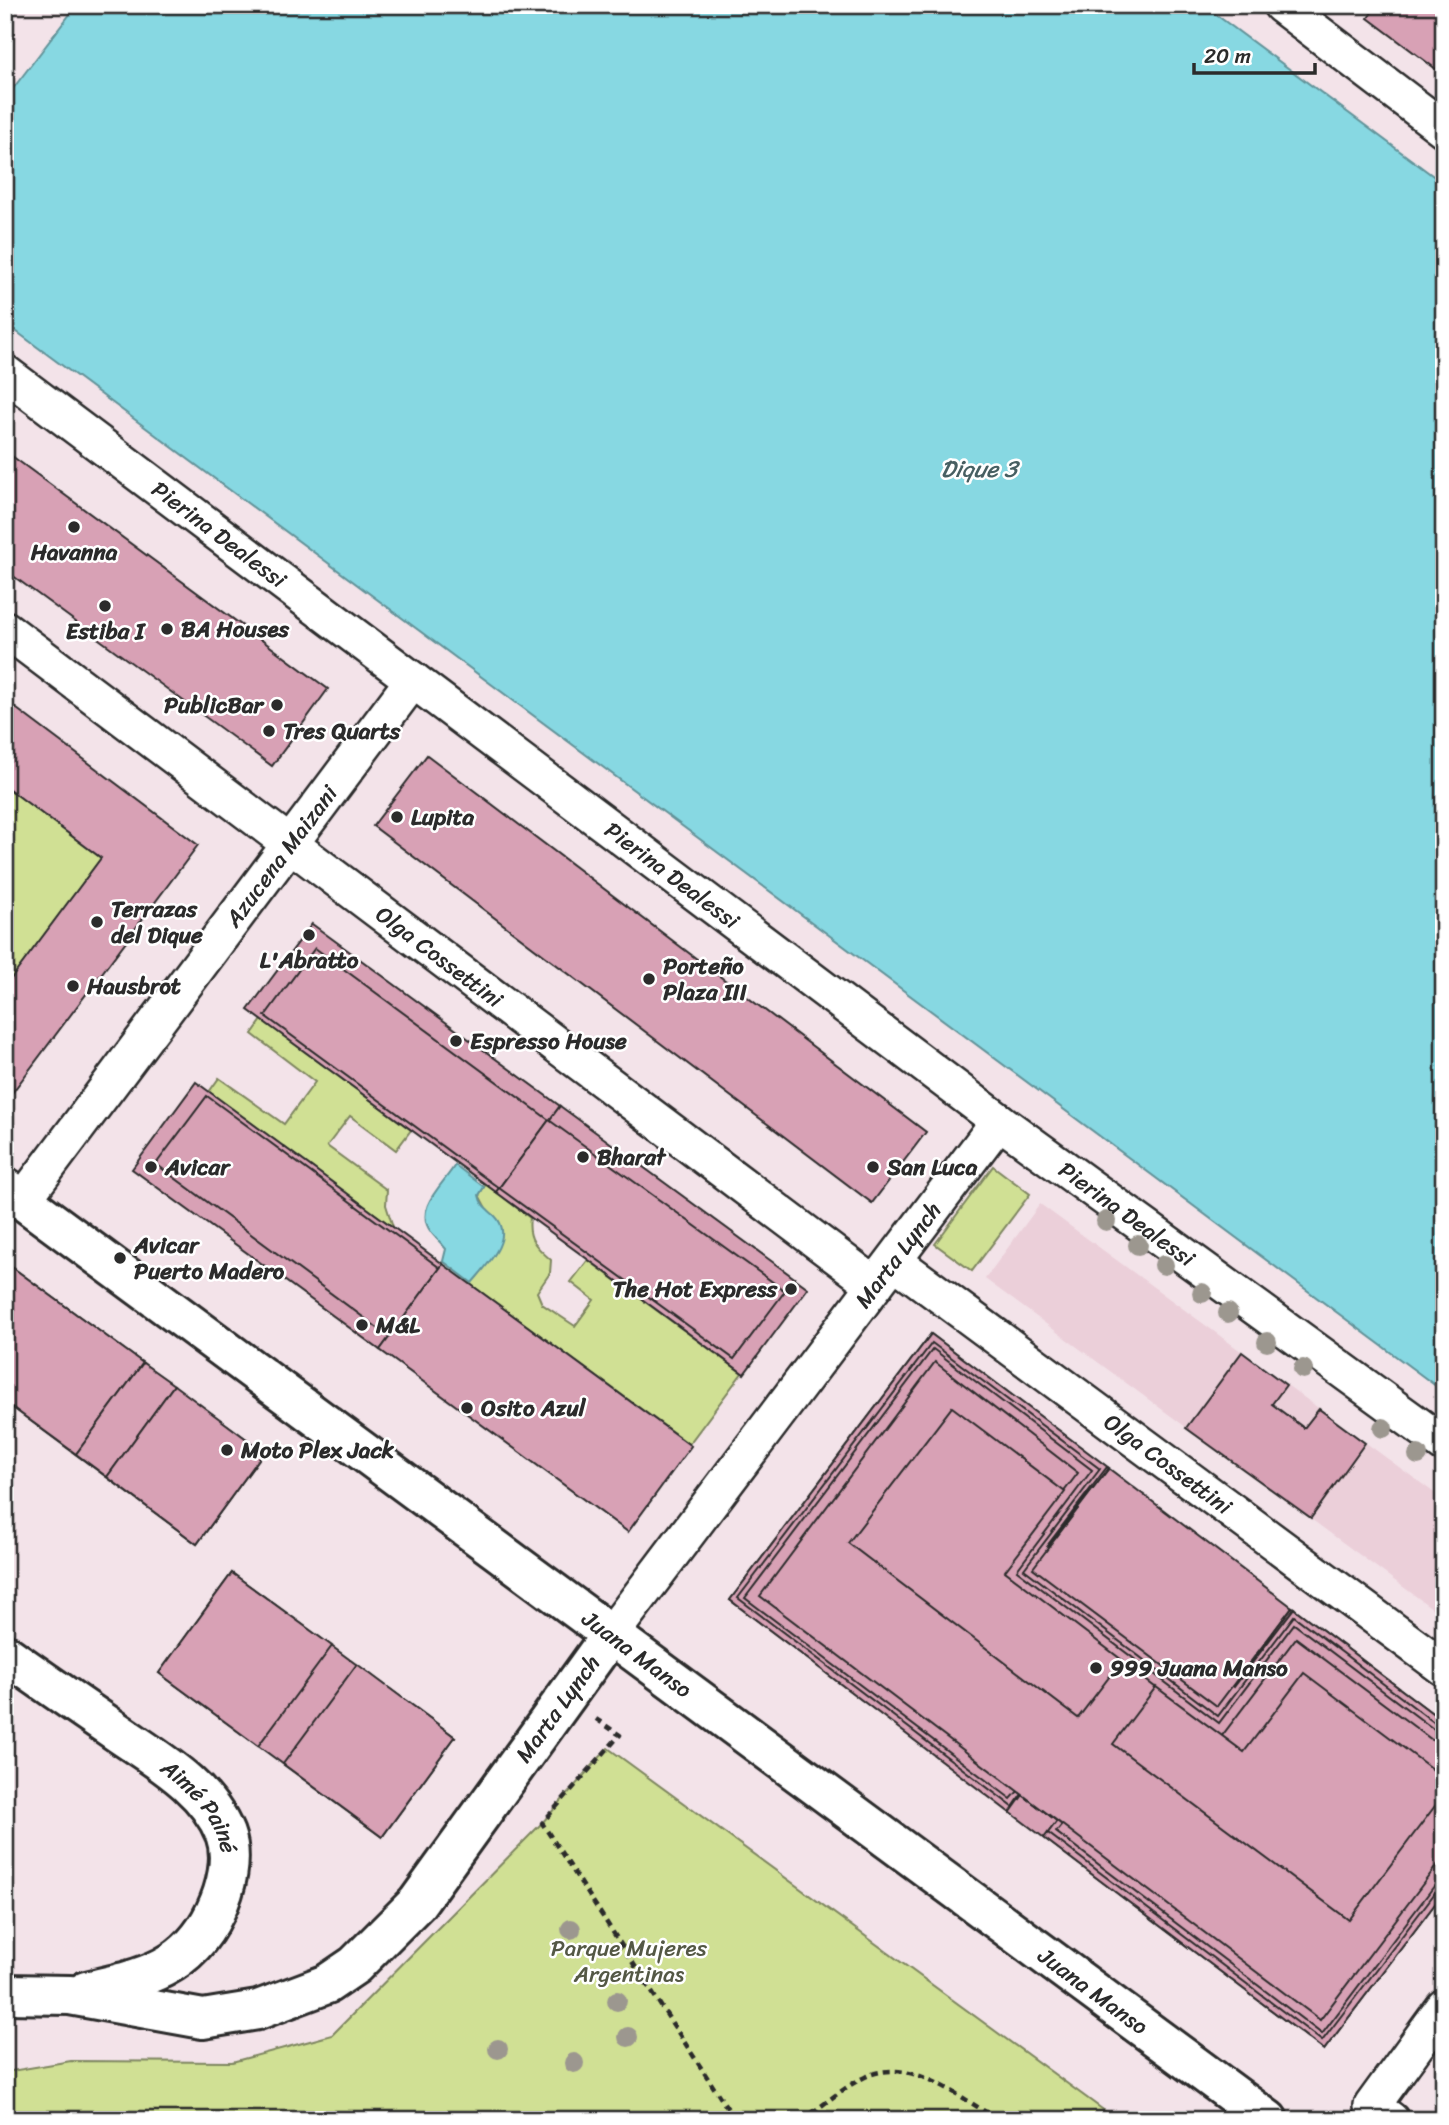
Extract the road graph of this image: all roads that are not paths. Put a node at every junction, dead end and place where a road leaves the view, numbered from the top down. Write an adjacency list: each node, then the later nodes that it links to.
1 (1281, 5): 2 (street)
2 (1444, 129)
3 (5, 373): 5 (street, Pierina Dealessi)
4 (5, 629): 6 (street, Olga Cossettini)
5 (413, 680): 6 (street, Azucena Maizani); 7 (street, Pierina Dealessi)
6 (290, 840): 8 (street, Azucena Maizani); 9 (street, Olga Cossettini)
7 (999, 1121): 9 (street, Marta Lynch); 10 (street, Pierina Dealessi)
8 (14, 1194): 11 (street, Juana Manso)
9 (884, 1273): 11 (street, Marta Lynch); 13 (street, Olga Cossettini)
10 (1444, 1444)
11 (612, 1633): 15 (street, Marta Lynch); 17 (street, Juana Manso)
12 (5, 1654): 15 (street, Aimé Painé)
13 (1444, 1668)
14 (5, 1994): 15 (street, Marta Lynch)
15 (70, 1995)
16 (1444, 2007): 18 (street)
17 (1268, 2120)
18 (1391, 2120)

